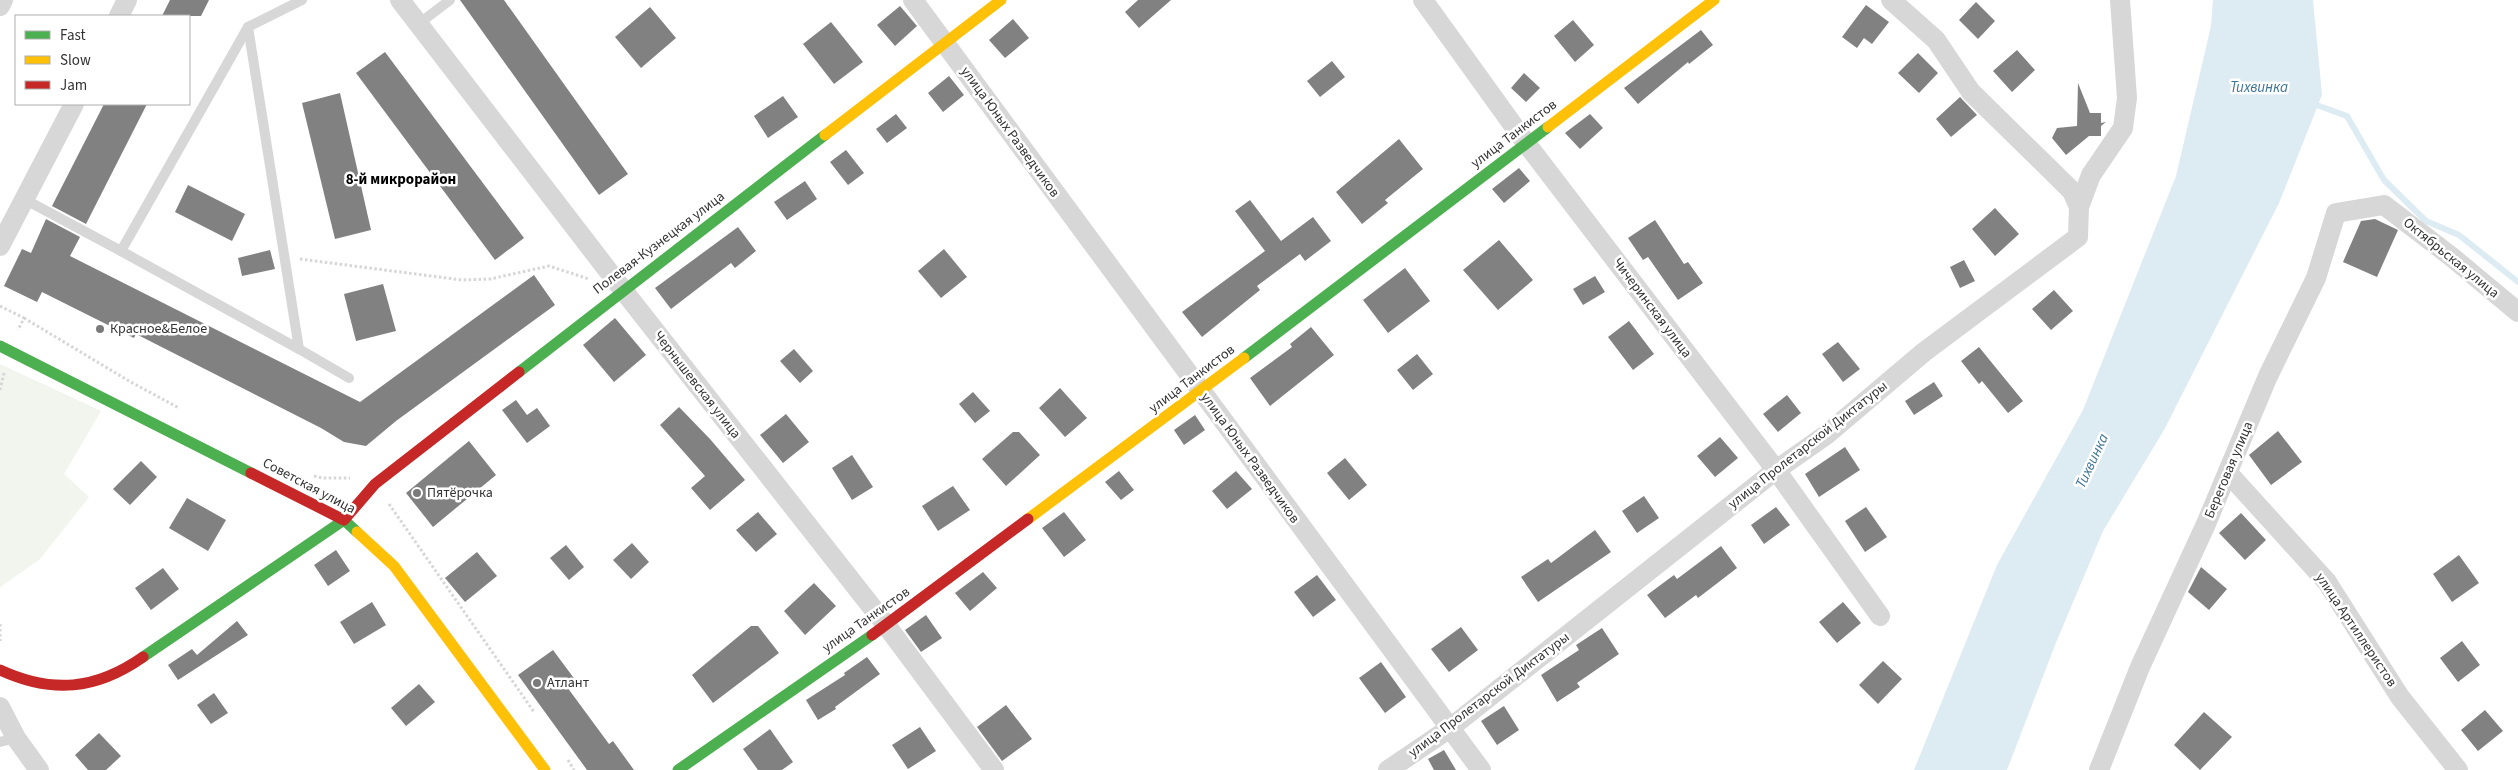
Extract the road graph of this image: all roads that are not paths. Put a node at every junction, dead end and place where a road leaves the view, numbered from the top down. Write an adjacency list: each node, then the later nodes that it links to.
1 (3, 0): 12 (street)
2 (127, 0): 13 (street)
3 (302, 0): 15 (lane)
4 (400, 0): 14 (street, Чернышевская улица)
5 (450, 0): 14 (lane)
6 (913, 0): 16 (street, улица Юных Разведчиков)
7 (1001, 0): 16 (street, Полевая-Кузнецкая улица)
8 (1423, 0): 18 (street, Чичеринская улица)
9 (1714, 0): 18 (street, улица Танкистов)
10 (1891, 0): 21 (street)
11 (2120, 0): 21 (street, улица Пролетарской Диктатуры)
12 (0, 6)
13 (120, 15)
14 (417, 25): 24 (street, Чернышевская улица)
15 (248, 27): 23 (lane); 27 (lane)
16 (944, 42): 24 (street, Полевая-Кузнецкая улица); 29 (street, улица Юных Разведчиков)
17 (73, 105): 19 (street)
18 (1526, 143): 29 (street, улица Танкистов); 30 (street, Чичеринская улица)
19 (24, 199): 22 (street); 23 (lane)
20 (2384, 205): 25 (street, Октябрьская улица); 31 (street, Береговая улица)
21 (2079, 207): 30 (street, улица Пролетарской Диктатуры)
22 (0, 246)
23 (121, 251): 27 (lane)
24 (623, 290): 32 (street, Полевая-Кузнецкая улица); 34 (street, Чернышевская улица)
25 (2518, 312)
26 (0, 346): 32 (street, Советская улица)
27 (299, 348): 28 (lane)
28 (348, 378)
29 (1201, 391): 34 (street, улица Танкистов); 37 (street, улица Юных Разведчиков)
30 (1776, 470): 33 (street, Чичеринская улица); 37 (street, улица Пролетарской Диктатуры)
31 (2228, 472): 45 (street, Береговая улица); 46 (street, улица Артиллеристов)
32 (344, 520): 35 (street, Полевая-Кузнецкая улица); 40 (street, Советская улица)
33 (1880, 616)
34 (886, 625): 41 (street, улица Танкистов); 42 (street, Чернышевская улица)
35 (0, 670)
36 (0, 707): 38 (street)
37 (1450, 728): 43 (street, улица Пролетарской Диктатуры); 44 (street, улица Юных Разведчиков)
38 (8, 740): 39 (street)
39 (38, 770)
40 (545, 770)
41 (678, 770)
42 (994, 770)
43 (1388, 770)
44 (1481, 770)
45 (2099, 770)
46 (2458, 770)

